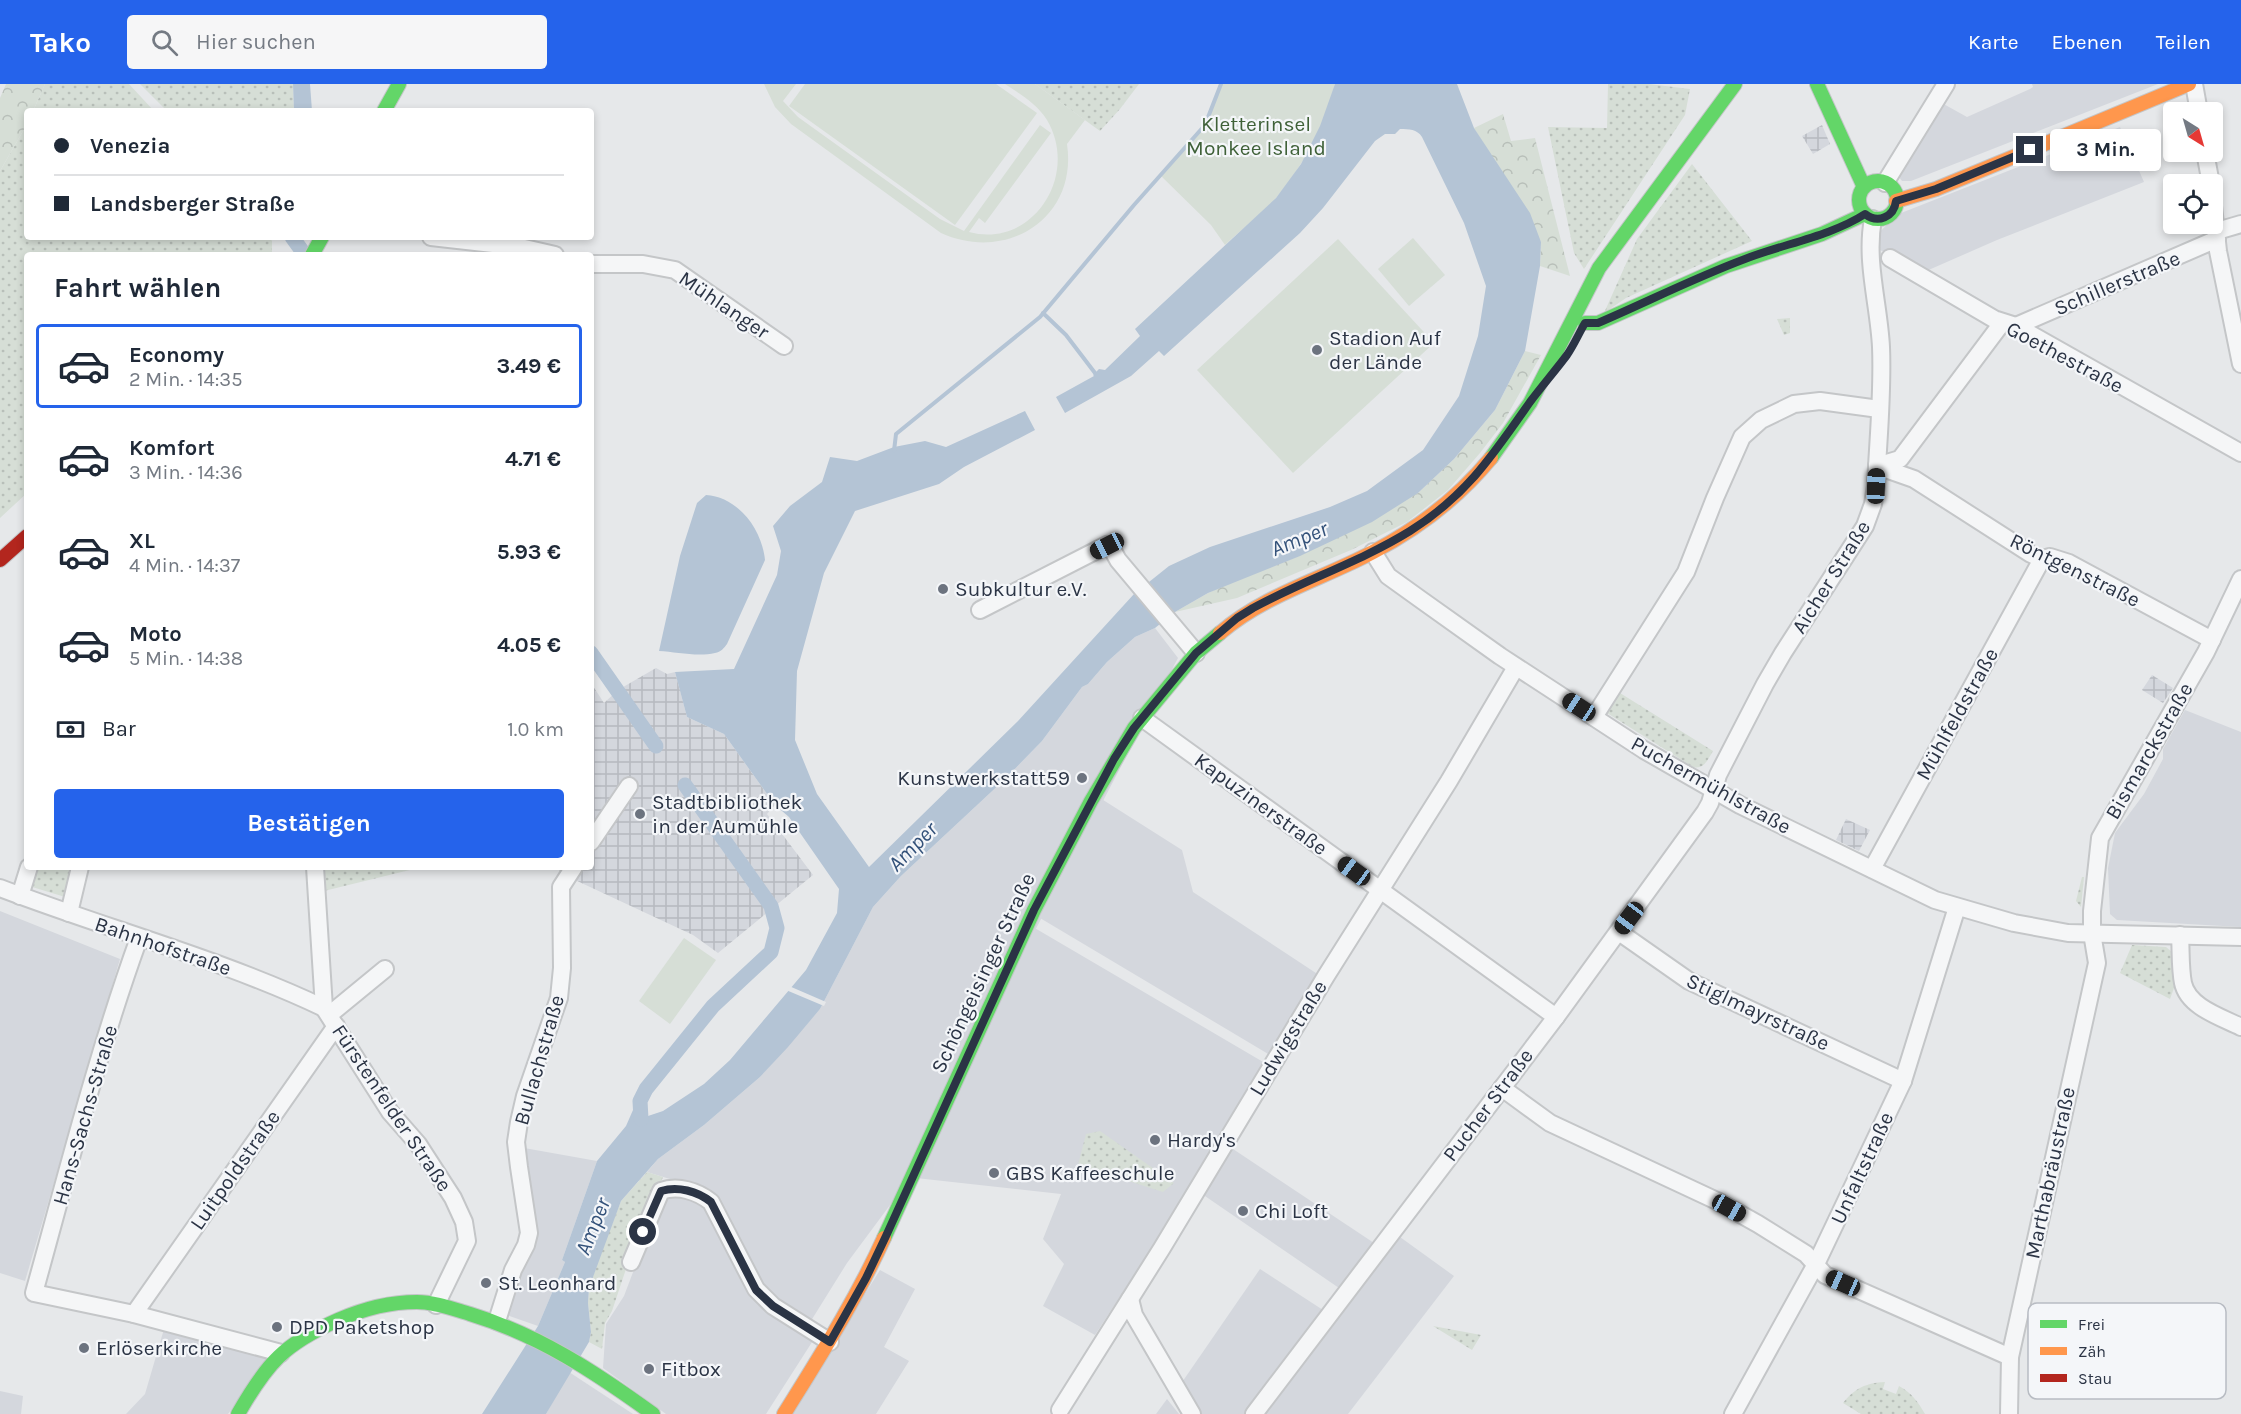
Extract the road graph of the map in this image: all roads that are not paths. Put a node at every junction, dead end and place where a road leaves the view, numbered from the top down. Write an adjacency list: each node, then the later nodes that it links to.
1 (399, 84): 8 (street)
2 (1735, 84): 14 (street, Schöngeisinger Straße)
3 (1817, 84): 10 (street)
4 (1946, 84): 9 (street)
5 (2189, 84): 11 (street)
6 (2194, 84): 7 (street)
7 (2197, 102)
8 (386, 108)
9 (1886, 183): 10 (street); 11 (street)
10 (1864, 187): 12 (street)
11 (1896, 201): 12 (street)
12 (1869, 216): 20 (street); 25 (street, Aicher Straße)
13 (2241, 224): 15 (street, Schillerstraße)
14 (1632, 225): 20 (street, Schöngeisinger Straße); 24 (street, Schöngeisinger Straße)
15 (2217, 235): 21 (street, Schillerstraße); 23 (street)
16 (458, 240): 17 (street)
17 (542, 252)
18 (1890, 258): 21 (street, Goethestraße)
19 (594, 264): 22 (street, Mühlanger)
20 (1585, 323): 24 (street, Schöngeisinger Straße)
21 (2009, 324): 26 (street, Goethestraße); 27 (street)
22 (784, 346)
23 (2240, 354)
24 (1530, 403): 29 (street, Schöngeisinger Straße)
25 (1880, 409): 27 (street, Aicher Straße); 37 (street)
26 (2241, 453)
27 (1877, 466): 31 (street, Röntgenstraße); 40 (street, Aicher Straße)
28 (24, 539): 30 (street)
29 (1373, 552): 35 (street, Schöngeisinger Straße); 36 (street, Puchermühlstraße)
30 (0, 560)
31 (2042, 560): 34 (street, Röntgenstraße); 42 (street, Mühlfeldstraße)
32 (2241, 579): 34 (street, Bismarckstraße)
33 (980, 610): 35 (street)
34 (2212, 640): 53 (street, Bismarckstraße)
35 (1196, 653): 38 (street, Schöngeisinger Straße)
36 (1516, 667): 37 (street, Puchermühlstraße); 48 (street, Ludwigstraße)
37 (1594, 717): 40 (street, Puchermühlstraße)
38 (1142, 718): 48 (street, Kapuzinerstraße); 69 (street, Schöngeisinger Straße)
39 (629, 786): 41 (street)
40 (1714, 791): 42 (street, Puchermühlstraße); 52 (street, Pucher Straße)
41 (594, 838)
42 (1872, 869): 50 (street, Puchermühlstraße)
43 (28, 870): 49 (street)
44 (79, 870): 51 (street)
45 (315, 870): 58 (street, Fürstenfelder Straße)
46 (572, 870): 68 (street, Bullachstraße)
47 (0, 888): 49 (street, Bahnhofstraße)
48 (1381, 890): 59 (street, Kapuzinerstraße); 65 (street, Ludwigstraße)
49 (20, 896): 51 (street, Bahnhofstraße)
50 (1957, 907): 53 (street, Puchermühlstraße); 61 (street, Unfaltstraße)
51 (69, 913): 56 (street, Bahnhofstraße)
52 (1619, 932): 59 (street, Pucher Straße); 61 (street, Stiglmayrstraße)
53 (2092, 933): 54 (street, Puchermühlstraße); 71 (street, Marthabräustraße)
54 (2180, 935): 55 (street, Puchermühlstraße); 60 (street)
55 (2241, 937)
56 (139, 938): 58 (street, Bahnhofstraße); 67 (street, Hans-Sachs-Straße)
57 (385, 969): 58 (street, Luitpoldstraße)
58 (330, 1016): 66 (street, Fürstenfelder Straße); 67 (street, Luitpoldstraße)
59 (1556, 1017): 62 (street, Pucher Straße)
60 (2241, 1027)
61 (1903, 1081): 64 (street, Unfaltstraße)
62 (1502, 1088): 64 (street); 77 (street, Pucher Straße)
63 (631, 1262): 69 (street)
64 (1816, 1264): 71 (street); 78 (street, Unfaltstraße)
65 (1130, 1299): 72 (street, Ludwigstraße); 76 (street)
66 (436, 1305): 68 (street); 70 (street)
67 (134, 1314): 70 (street)
68 (497, 1322): 74 (street)
69 (830, 1342): 75 (street, Schöngeisinger Straße)
70 (281, 1353): 73 (street)
71 (2010, 1357): 79 (street, Marthabräustraße)
72 (1060, 1410)
73 (238, 1414)
74 (653, 1414)
75 (784, 1414)
76 (1192, 1414)
77 (1254, 1414)
78 (1733, 1414)
79 (2008, 1414)

